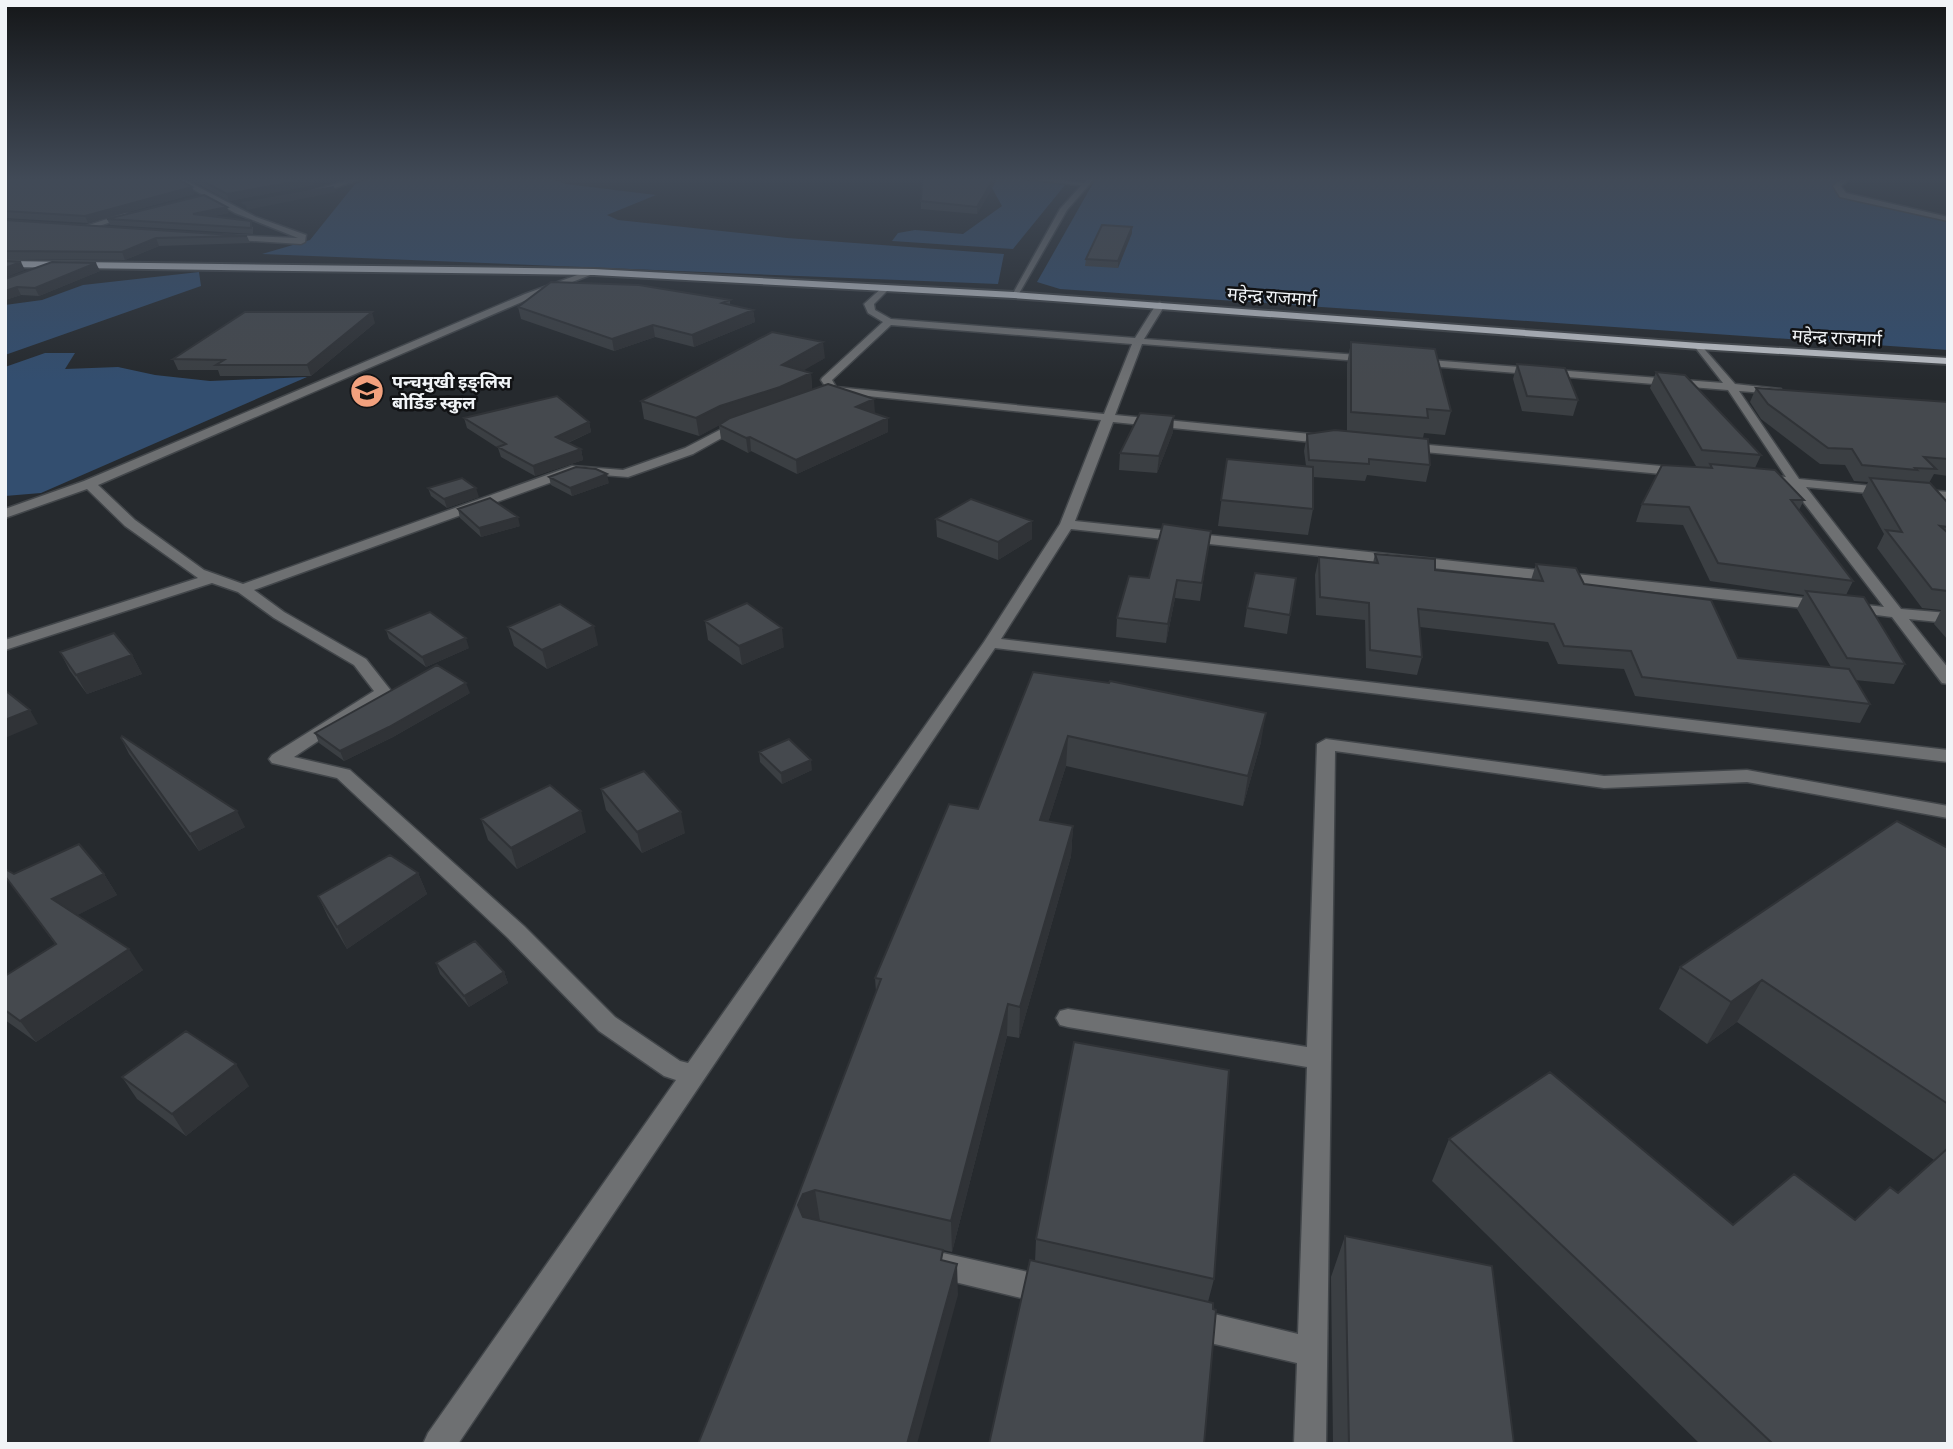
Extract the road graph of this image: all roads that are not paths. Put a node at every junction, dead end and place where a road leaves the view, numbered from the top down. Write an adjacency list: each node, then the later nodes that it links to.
1 (1043, 246): 7 (street)
2 (60, 263): 3 (highway, महेन्द्र राजमार्ग); 4 (highway, महेन्द्र राजमार्ग); 5 (street)
3 (5, 264)
4 (594, 272): 6 (highway, महेन्द्र राजमार्ग); 24 (street)
5 (24, 277)
6 (885, 288): 7 (highway, महेन्द्र राजमार्ग); 9 (street)
7 (1014, 295): 8 (highway, महेन्द्र राजमार्ग)
8 (1160, 305): 10 (street); 11 (highway, महेन्द्र राजमार्ग)
9 (889, 322): 10 (street); 18 (street)
10 (1138, 341): 12 (street); 18 (street)
11 (1699, 346): 14 (highway, महेन्द्र राजमार्ग); 15 (street)
12 (1386, 360)
13 (1400, 361): 15 (street)
14 (1948, 361)
15 (1731, 387): 16 (street); 23 (street)
16 (1785, 391)
17 (749, 420): 29 (street)
18 (1110, 420): 19 (street); 27 (street)
19 (1343, 441)
20 (1398, 446): 21 (street)
21 (1699, 473)
22 (1754, 478): 23 (street)
23 (1795, 482): 25 (street); 30 (street)
24 (89, 484): 26 (street); 28 (street)
25 (1948, 496)
26 (5, 514)
27 (1067, 524): 30 (street); 32 (street)
28 (215, 577): 29 (street); 33 (street)
29 (243, 589): 39 (street)
30 (1898, 613): 31 (street); 34 (street)
31 (1948, 618)
32 (991, 643): 35 (street); 39 (street)
33 (5, 645)
34 (1948, 679)
35 (1948, 756)
36 (1948, 812): 38 (street)
37 (1068, 1018): 38 (street)
38 (1318, 1059): 43 (street)
39 (692, 1074): 44 (street)
40 (913, 1258): 41 (street)
41 (1072, 1296)
42 (1166, 1318): 43 (street)
43 (1312, 1352): 45 (street)
44 (439, 1444)
45 (1310, 1444)

